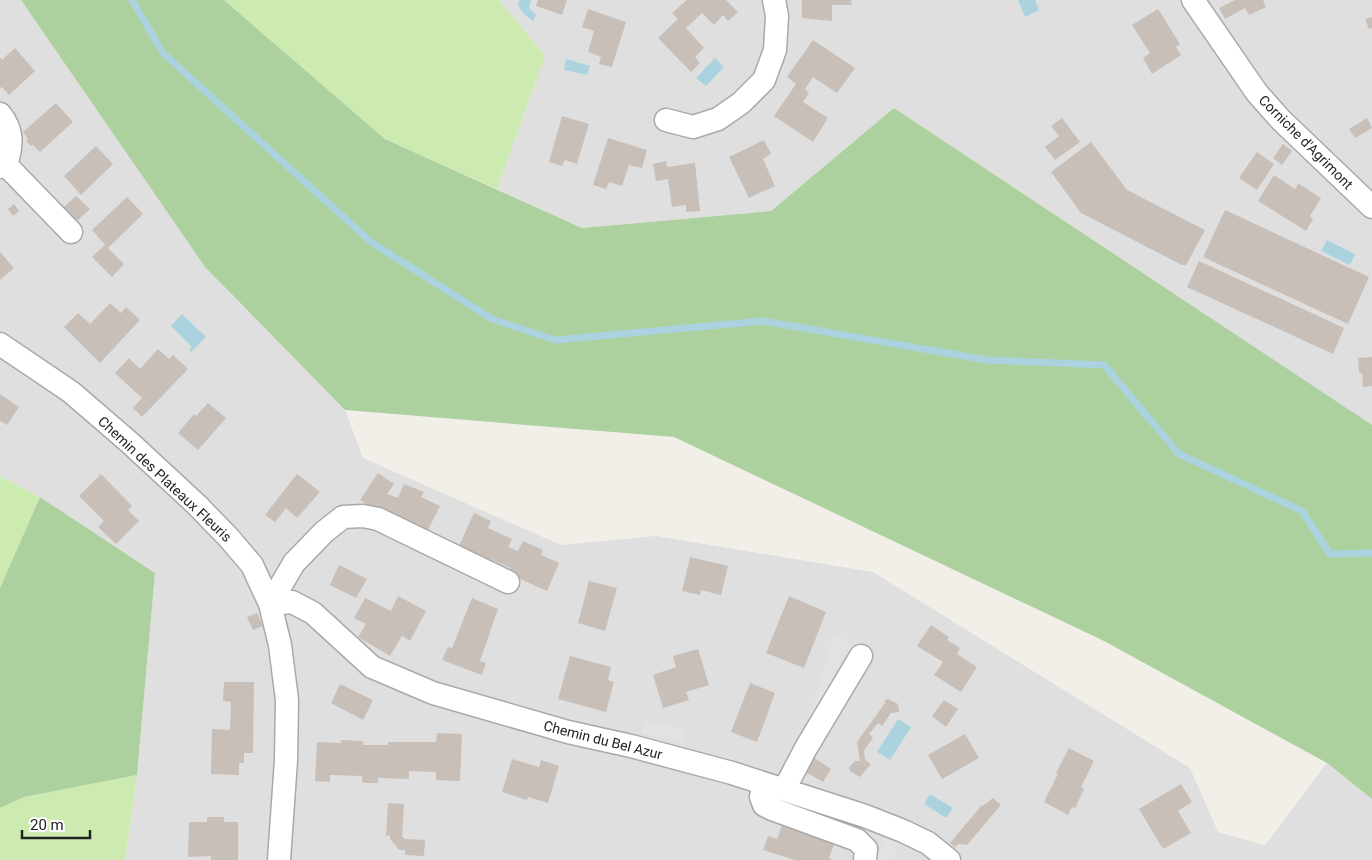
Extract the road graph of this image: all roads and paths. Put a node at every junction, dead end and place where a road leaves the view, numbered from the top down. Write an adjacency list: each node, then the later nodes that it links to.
1 (774, 0): 4 (street)
2 (1193, 0): 6 (street, Corniche d'Agrimont)
3 (2, 116): 5 (street)
4 (666, 120)
5 (3, 166): 7 (street)
6 (1372, 207)
7 (71, 232)
8 (0, 344): 10 (street, Chemin des Plateaux Fleuris)
9 (508, 582): 10 (street)
10 (270, 604): 12 (street, Chemin du Bel Azur); 13 (street, Chemin des Plateaux Fleuris)
11 (861, 656): 12 (street)
12 (775, 787): 14 (street); 15 (street, Chemin du Bel Azur)
13 (279, 860)
14 (865, 860)
15 (949, 860)

